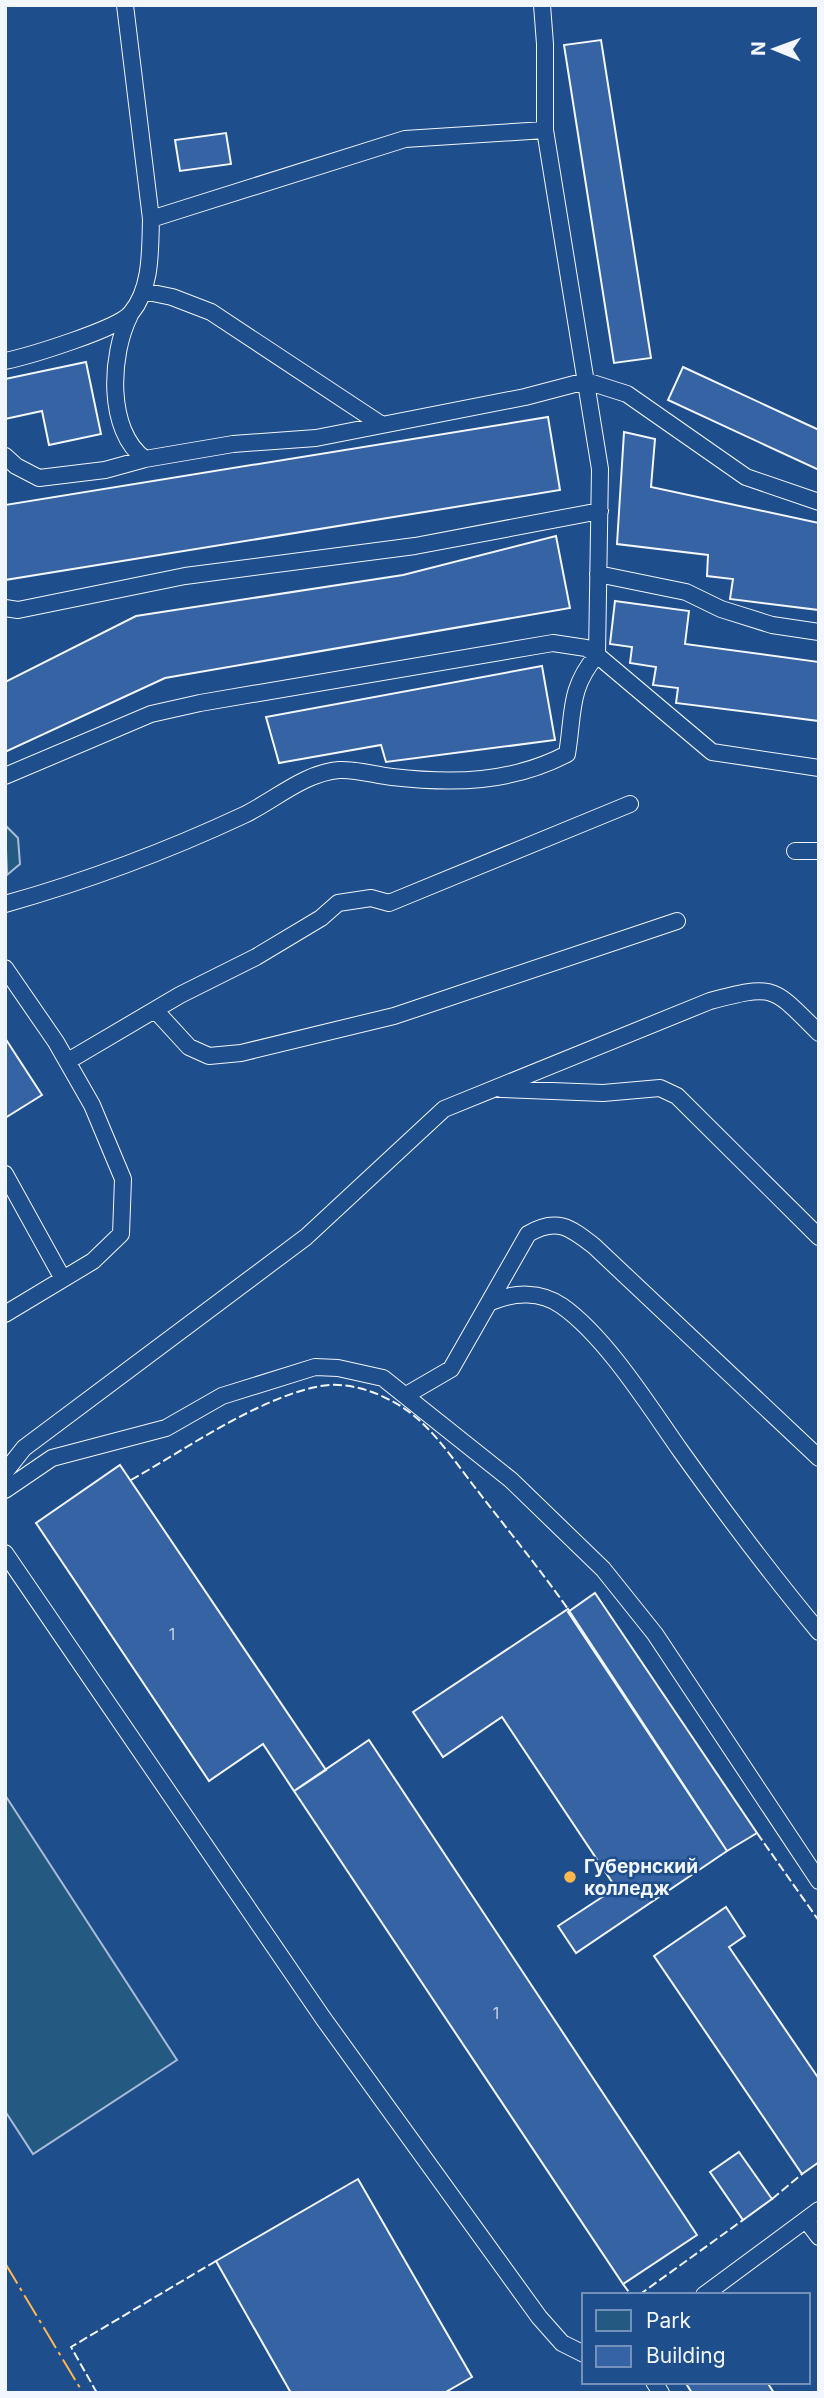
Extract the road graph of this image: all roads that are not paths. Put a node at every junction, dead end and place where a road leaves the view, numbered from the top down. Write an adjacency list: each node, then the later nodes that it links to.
1 (125, 5): 4 (lane)
2 (542, 5): 3 (lane)
3 (545, 130): 4 (lane); 8 (lane)
4 (151, 219): 5 (lane)
5 (143, 291): 6 (lane); 9 (lane)
6 (130, 314): 7 (lane); 11 (lane)
7 (5, 361)
8 (586, 381): 9 (lane); 12 (lane); 13 (lane)
9 (382, 425): 11 (lane)
10 (5, 456): 11 (lane)
11 (145, 459)
12 (819, 502)
13 (600, 511): 14 (lane); 15 (lane)
14 (598, 575): 16 (lane); 17 (lane)
15 (5, 608)
16 (819, 632)
17 (597, 654): 18 (lane); 19 (lane); 23 (lane)
18 (819, 768)
19 (5, 776)
20 (630, 804): 26 (lane)
21 (795, 851): 22 (lane)
22 (819, 851)
23 (5, 904)
24 (677, 921): 26 (lane)
25 (5, 968): 28 (lane)
26 (155, 1010): 28 (lane)
27 (819, 1033): 29 (lane)
28 (68, 1061): 32 (lane)
29 (496, 1088): 31 (lane); 37 (lane)
30 (5, 1174): 32 (lane)
31 (819, 1237)
32 (63, 1279): 34 (lane)
33 (491, 1302): 35 (lane); 36 (lane); 40 (lane)
34 (5, 1314)
35 (408, 1394): 38 (lane); 41 (lane)
36 (819, 1458)
37 (5, 1472)
38 (5, 1489)
39 (5, 1553): 45 (lane)
40 (819, 1632)
41 (819, 1881)
42 (812, 2215): 43 (lane); 44 (lane)
43 (819, 2237)
44 (707, 2293)
45 (582, 2353)

